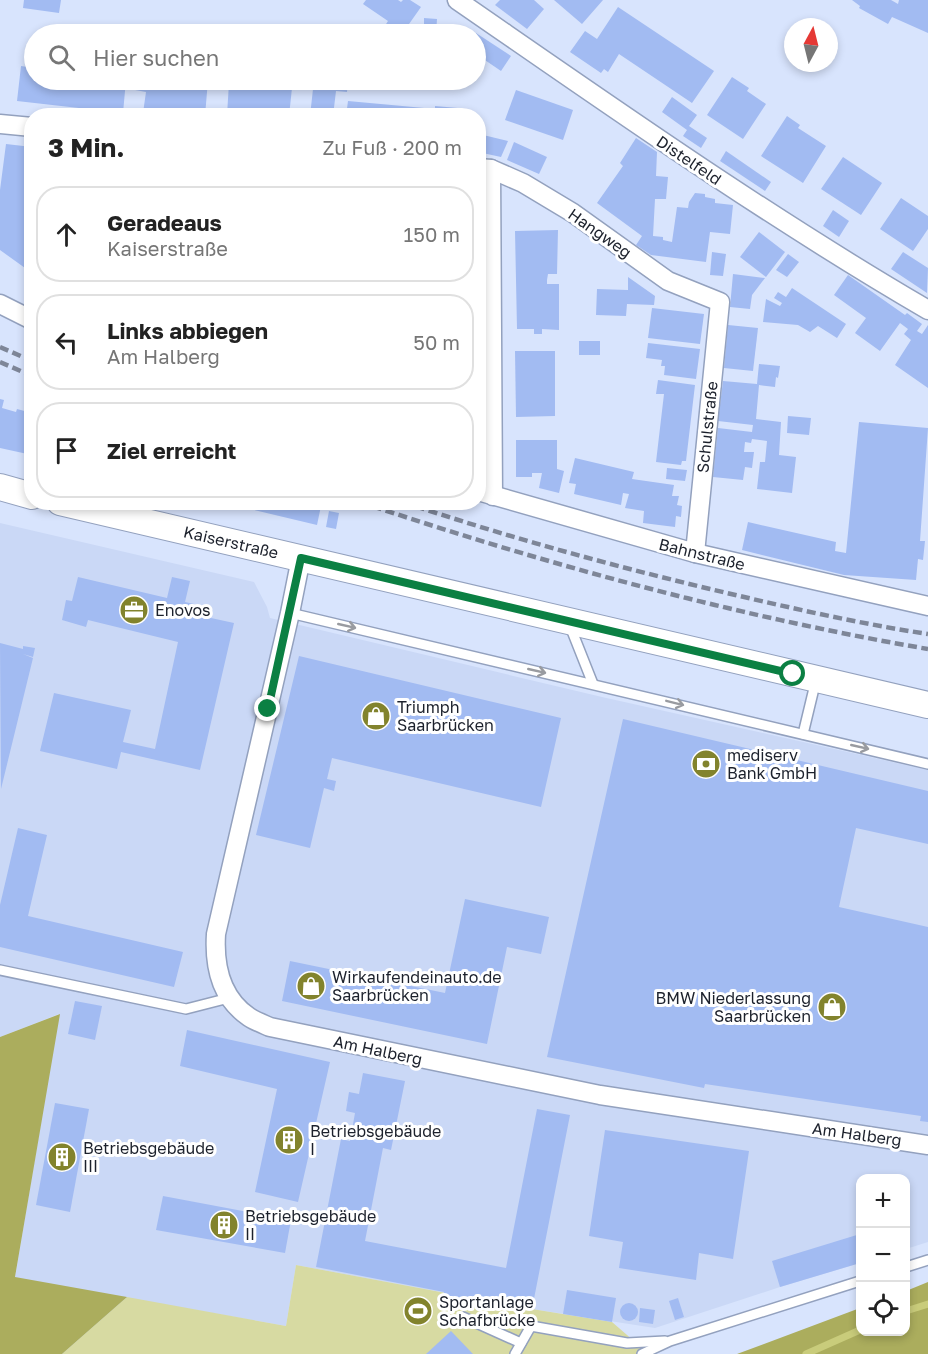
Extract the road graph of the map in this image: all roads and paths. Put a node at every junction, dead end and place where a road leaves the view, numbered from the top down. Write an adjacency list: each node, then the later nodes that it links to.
1 (457, 0): 7 (street, Distelfeld)
2 (0, 124): 3 (street)
3 (24, 127)
4 (486, 169): 5 (street, Hangweg)
5 (720, 302): 12 (street, Schulstraße)
6 (0, 304): 8 (street)
7 (928, 310)
8 (24, 316)
9 (486, 428): 10 (street)
10 (486, 494): 12 (street, Bahnstraße)
11 (94, 510): 13 (main road, Kaiserstraße)
12 (695, 553): 14 (street, Bahnstraße)
13 (301, 558): 15 (street, Am Halberg); 16 (main road, Kaiserstraße)
14 (928, 606)
15 (290, 613): 18 (lane, one-way to 18); 23 (street, Am Halberg)
16 (568, 621): 17 (main road, Kaiserstraße); 18 (lane)
17 (816, 680): 19 (main road, Kaiserstraße); 20 (lane)
18 (593, 684): 20 (lane, one-way to 20)
19 (928, 705)
20 (803, 734): 21 (lane, one-way to 21)
21 (928, 764)
22 (0, 970): 23 (lane)
23 (229, 998): 24 (street, Am Halberg)
24 (928, 1145)
25 (928, 1260): 26 (lane)
26 (910, 1266)
27 (858, 1282): 29 (lane)
28 (463, 1317): 30 (lane)
29 (670, 1341): 30 (lane); 32 (lane)
30 (521, 1343): 31 (lane)
31 (515, 1354)
32 (642, 1354)

